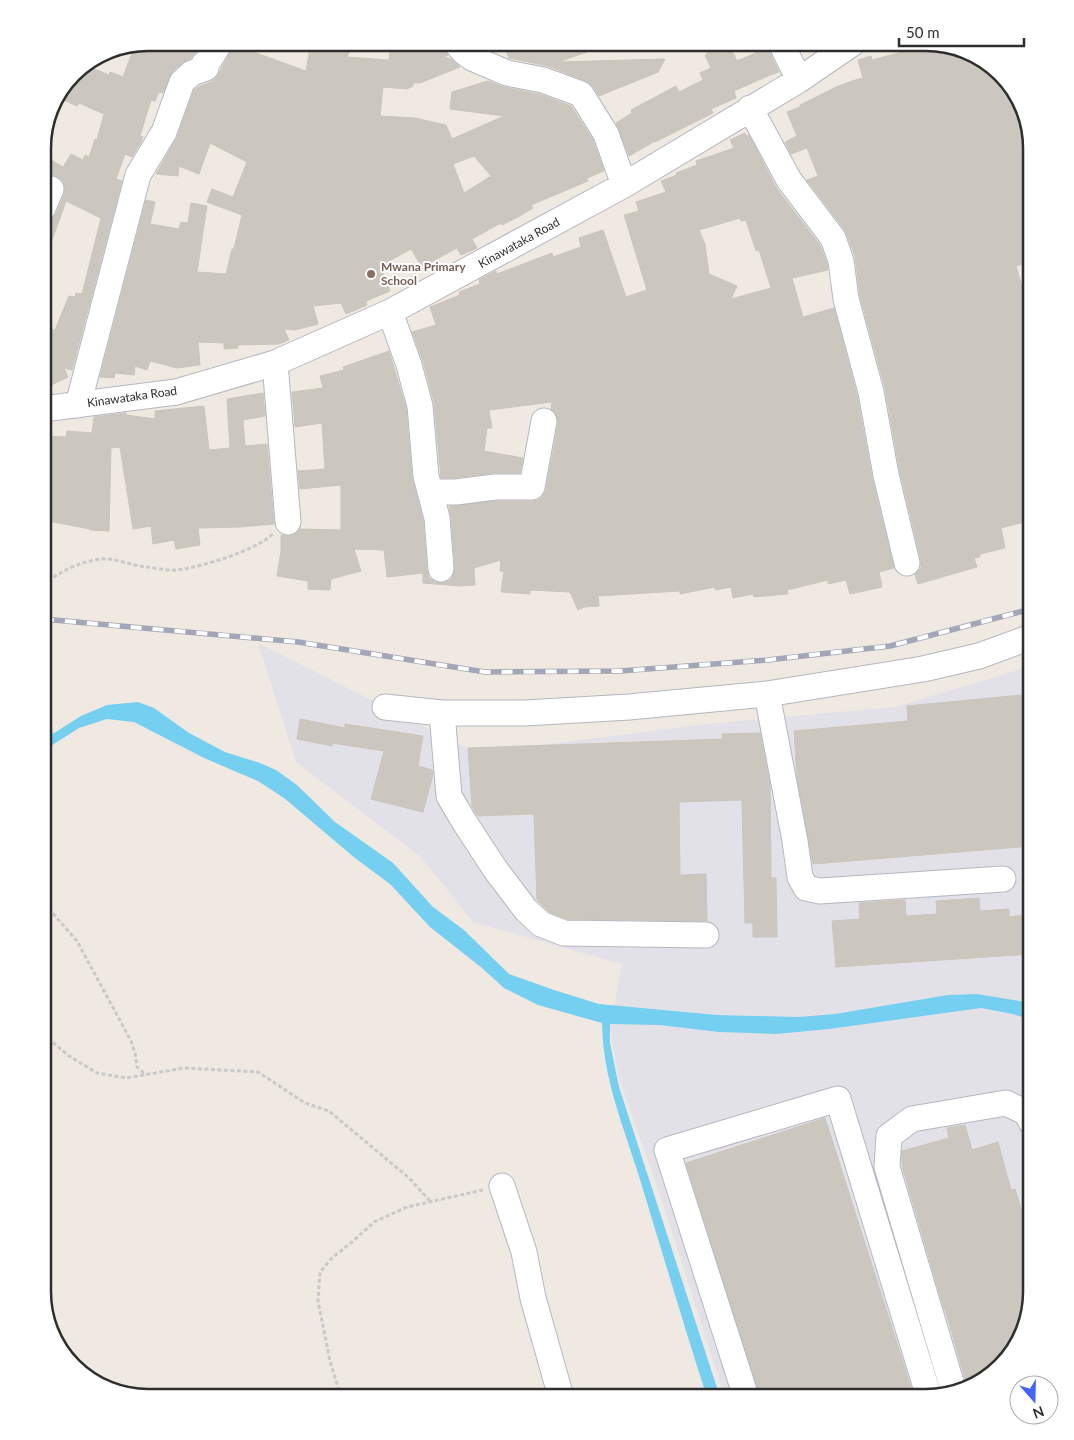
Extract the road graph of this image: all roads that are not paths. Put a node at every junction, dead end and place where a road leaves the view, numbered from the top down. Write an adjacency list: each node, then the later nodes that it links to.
1 (214, 51): 10 (street)
2 (463, 51): 7 (street)
3 (785, 51): 5 (street)
4 (841, 51): 5 (street, Kinawataka Road)
5 (799, 80): 6 (street, Kinawataka Road)
6 (750, 108): 7 (street, Kinawataka Road); 15 (street)
7 (624, 185): 8 (street, Kinawataka Road)
8 (390, 312): 9 (street, Kinawataka Road); 13 (street)
9 (276, 363): 10 (street, Kinawataka Road); 14 (street)
10 (78, 405): 11 (street, Kinawataka Road)
11 (51, 408)
12 (544, 421): 13 (street)
13 (430, 492): 16 (street)
14 (288, 522)
15 (907, 563)
16 (442, 568)
17 (1023, 640): 18 (street)
18 (767, 694): 20 (street); 21 (street)
19 (386, 707): 20 (street)
20 (442, 713): 22 (street)
21 (1003, 879)
22 (706, 935)
23 (1023, 1111): 25 (street)
24 (502, 1186): 26 (street)
25 (952, 1385)
26 (558, 1389)
27 (743, 1389): 28 (street)
28 (927, 1389)

